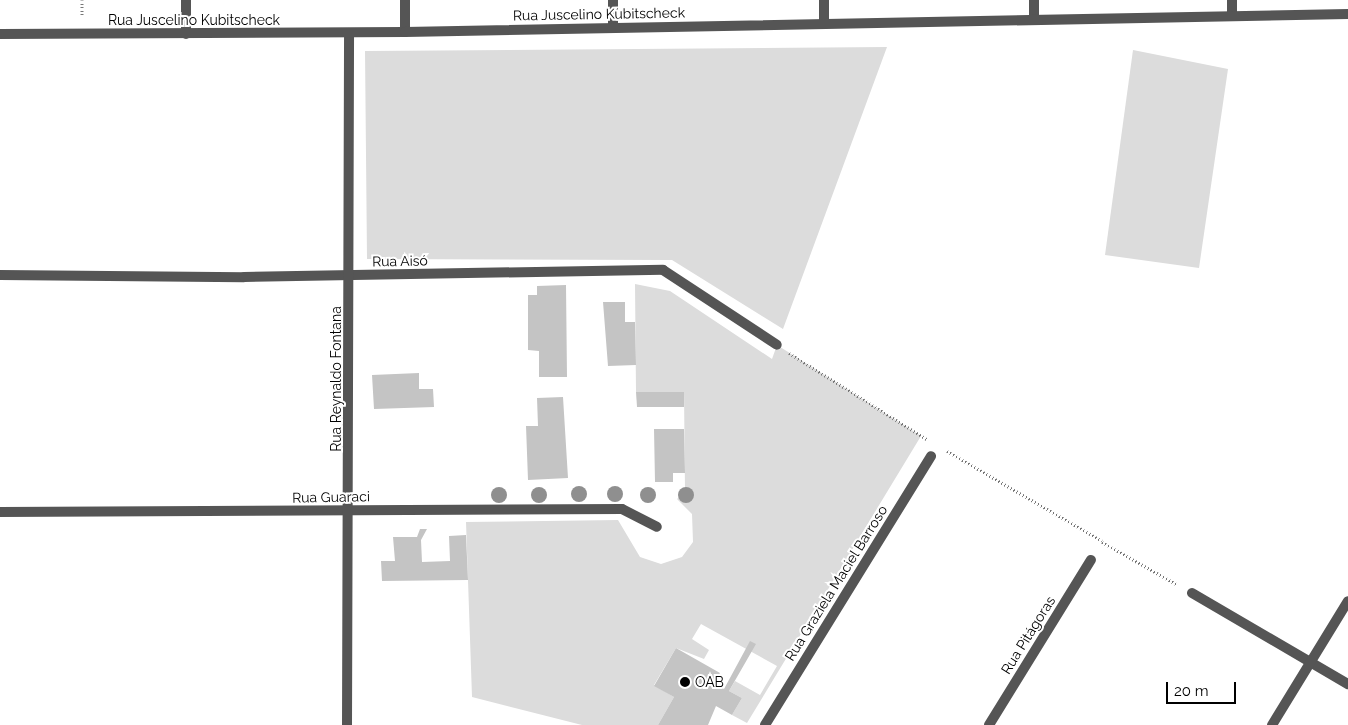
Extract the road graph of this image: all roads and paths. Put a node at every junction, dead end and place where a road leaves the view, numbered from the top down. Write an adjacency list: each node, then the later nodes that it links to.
1 (186, 0): 15 (street)
2 (405, 0): 12 (street)
3 (613, 0): 11 (street)
4 (824, 0): 10 (street)
5 (1034, 0): 9 (street)
6 (1232, 0): 8 (street)
7 (1348, 14): 8 (street, Rua Juscelino Kubitscheck)
8 (1232, 16): 9 (street, Rua Juscelino Kubitscheck)
9 (1034, 20): 10 (street, Rua Juscelino Kubitscheck)
10 (824, 23): 11 (street, Rua Juscelino Kubitscheck)
11 (613, 28): 12 (street, Rua Juscelino Kubitscheck)
12 (405, 32): 13 (street, Rua Juscelino Kubitscheck)
13 (349, 33): 15 (street, Rua Juscelino Kubitscheck); 17 (street, Rua Reynaldo Fontana)
14 (0, 34): 15 (street, Rua Juscelino Kubitscheck)
15 (186, 34)
16 (0, 275): 17 (street, Rua Aisó)
17 (349, 275): 18 (street, Rua Aisó); 20 (street, Rua Reynaldo Fontana)
18 (777, 345): 23 (path)
19 (931, 456): 30 (street, Rua Graziela Maciel Barroso)
20 (350, 510): 21 (street, Rua Guaraci); 22 (street, Rua Guaraci); 29 (street, Rua Reynaldo Fontana)
21 (0, 512)
22 (657, 527)
23 (1102, 541): 24 (path); 25 (path)
24 (1091, 560): 31 (street, Rua Pitágoras)
25 (1192, 593): 27 (street)
26 (1348, 600): 27 (street)
27 (1310, 662): 28 (street); 32 (street)
28 (1348, 684)
29 (347, 725)
30 (765, 725)
31 (988, 725)
32 (1272, 725)

